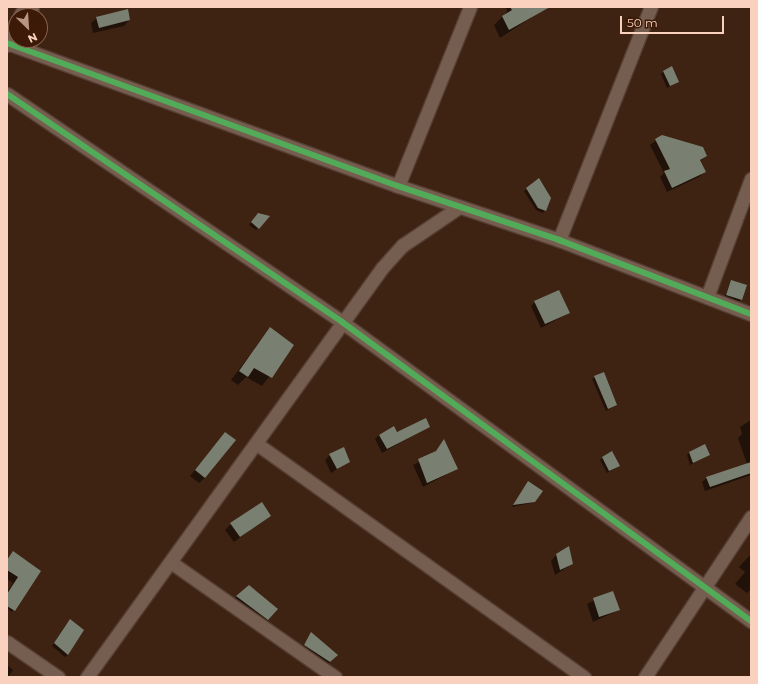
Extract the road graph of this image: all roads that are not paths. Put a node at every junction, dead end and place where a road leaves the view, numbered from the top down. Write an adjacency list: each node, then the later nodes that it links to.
1 (470, 7): 6 (street)
2 (651, 7): 8 (street)
3 (7, 42): 6 (street)
4 (7, 94): 11 (street)
5 (751, 179): 9 (street)
6 (398, 186): 7 (street)
7 (459, 207): 8 (street); 11 (street)
8 (560, 240): 9 (street)
9 (707, 297): 10 (street)
10 (751, 314)
11 (342, 322): 12 (street); 15 (street)
12 (257, 444): 14 (street); 21 (street)
13 (751, 517): 15 (street)
14 (172, 562): 19 (street); 20 (street)
15 (705, 589): 16 (street); 22 (street)
16 (751, 621)
17 (7, 642): 18 (street)
18 (58, 677)
19 (87, 677)
20 (335, 677)
21 (584, 677)
22 (645, 677)

